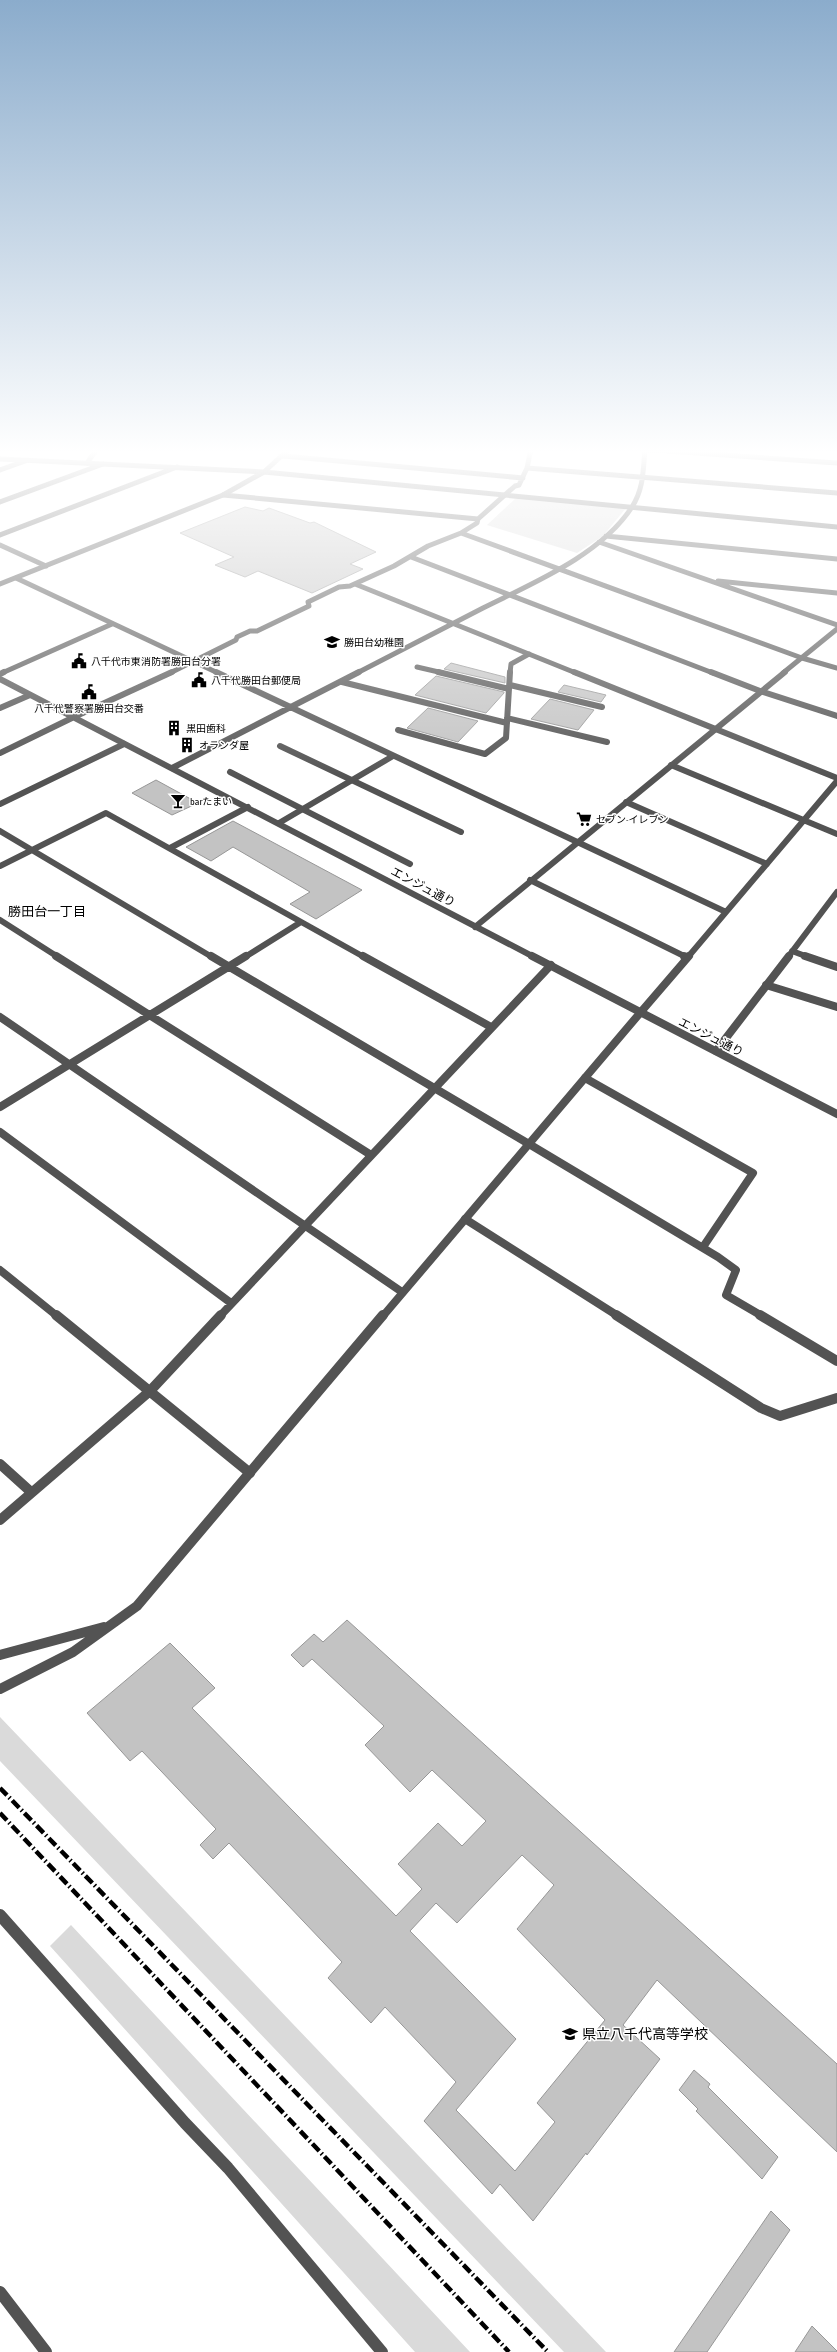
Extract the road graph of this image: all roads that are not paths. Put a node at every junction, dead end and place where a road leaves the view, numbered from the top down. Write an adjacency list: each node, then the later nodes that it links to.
1 (30, 559): 8 (street)
2 (64, 559): 8 (street)
3 (407, 559): 13 (street)
4 (416, 559): 15 (street)
5 (529, 559): 9 (street)
6 (574, 559): 9 (street)
7 (645, 559): 11 (street)
8 (46, 566): 10 (street)
9 (558, 570): 15 (street); 21 (street)
10 (16, 578): 12 (street); 16 (street)
11 (704, 580): 14 (street); 18 (street)
12 (0, 584)
13 (355, 584): 17 (street); 22 (street)
14 (837, 593)
15 (509, 595): 17 (street); 29 (street)
16 (112, 624): 22 (street); 25 (street)
17 (455, 624): 20 (street); 27 (street)
18 (837, 625)
19 (837, 629): 21 (street)
20 (529, 654): 28 (street); 37 (street)
21 (802, 658): 24 (street); 29 (street)
22 (192, 661): 33 (street); 35 (street)
23 (417, 667): 28 (street)
24 (837, 668)
25 (0, 674)
26 (0, 679): 30 (street, エンジュ通り)
27 (342, 682): 33 (street); 36 (street)
28 (510, 687): 31 (street); 36 (street)
29 (760, 692): 34 (street); 37 (street)
30 (30, 695): 32 (street); 35 (street, エンジュ通り)
31 (602, 707)
32 (0, 708)
33 (291, 708): 43 (street); 45 (street)
34 (837, 716)
35 (74, 718): 40 (street, エンジュ通り); 42 (street)
36 (507, 721): 38 (street); 39 (street)
37 (715, 729): 44 (street); 47 (street)
38 (398, 730)
39 (607, 742)
40 (124, 744): 45 (street, エンジュ通り); 51 (street)
41 (280, 746): 48 (street)
42 (0, 753)
43 (393, 756): 48 (street); 59 (street)
44 (671, 765): 50 (street); 54 (street)
45 (172, 768): 52 (street, エンジュ通り)
46 (230, 772): 53 (street)
47 (837, 778)
48 (352, 780): 53 (street); 57 (street)
49 (837, 781): 54 (street)
50 (626, 802): 59 (street); 63 (street)
51 (0, 804)
52 (248, 807): 55 (street, エンジュ通り); 60 (street)
53 (302, 810): 55 (street); 62 (street)
54 (804, 820): 58 (street); 63 (street)
55 (279, 823): 70 (street, エンジュ通り)
56 (0, 831): 61 (street)
57 (461, 832)
58 (837, 834)
59 (577, 842): 65 (street); 67 (street)
60 (170, 848): 61 (street); 69 (street)
61 (32, 850): 64 (street); 74 (street)
62 (410, 864)
63 (767, 864): 67 (street)
64 (0, 866)
65 (530, 880): 70 (street); 72 (street)
66 (837, 892): 71 (street)
67 (726, 912): 72 (street)
68 (0, 920): 79 (street)
69 (301, 922): 74 (street); 81 (street)
70 (475, 927): 73 (street, エンジュ通り)
71 (792, 951): 75 (street); 76 (street)
72 (687, 957): 78 (street)
73 (551, 965): 78 (street, エンジュ通り); 81 (street)
74 (228, 967): 79 (street); 85 (street)
75 (837, 967)
76 (766, 985): 77 (street); 82 (street)
77 (837, 1007)
78 (640, 1013): 82 (street, エンジュ通り); 84 (street)
79 (150, 1015): 83 (street); 90 (street)
80 (0, 1017): 83 (street)
81 (490, 1027): 85 (street)
82 (716, 1051): 87 (street, エンジュ通り)
83 (69, 1065): 86 (street); 92 (street)
84 (585, 1078): 89 (street); 93 (street)
85 (434, 1087): 89 (street); 90 (street)
86 (0, 1107)
87 (837, 1114)
88 (0, 1132): 96 (street)
89 (529, 1144): 91 (street); 93 (street)
90 (371, 1155): 92 (street)
91 (465, 1219): 95 (street); 99 (street)
92 (304, 1225): 95 (street); 96 (street)
93 (703, 1247): 97 (street)
94 (0, 1270): 98 (street)
95 (402, 1292): 101 (street)
96 (231, 1304): 98 (street)
97 (837, 1361)
98 (150, 1391): 101 (street); 102 (street)
99 (837, 1398)
100 (0, 1464): 102 (street)
101 (250, 1473): 104 (street)
102 (32, 1492): 103 (street)
103 (0, 1520)
104 (109, 1626): 105 (street); 106 (street)
105 (0, 1655)
106 (0, 1689)
107 (0, 1915): 110 (street)
108 (0, 2292): 109 (street)
109 (46, 2352)
110 (381, 2352)

